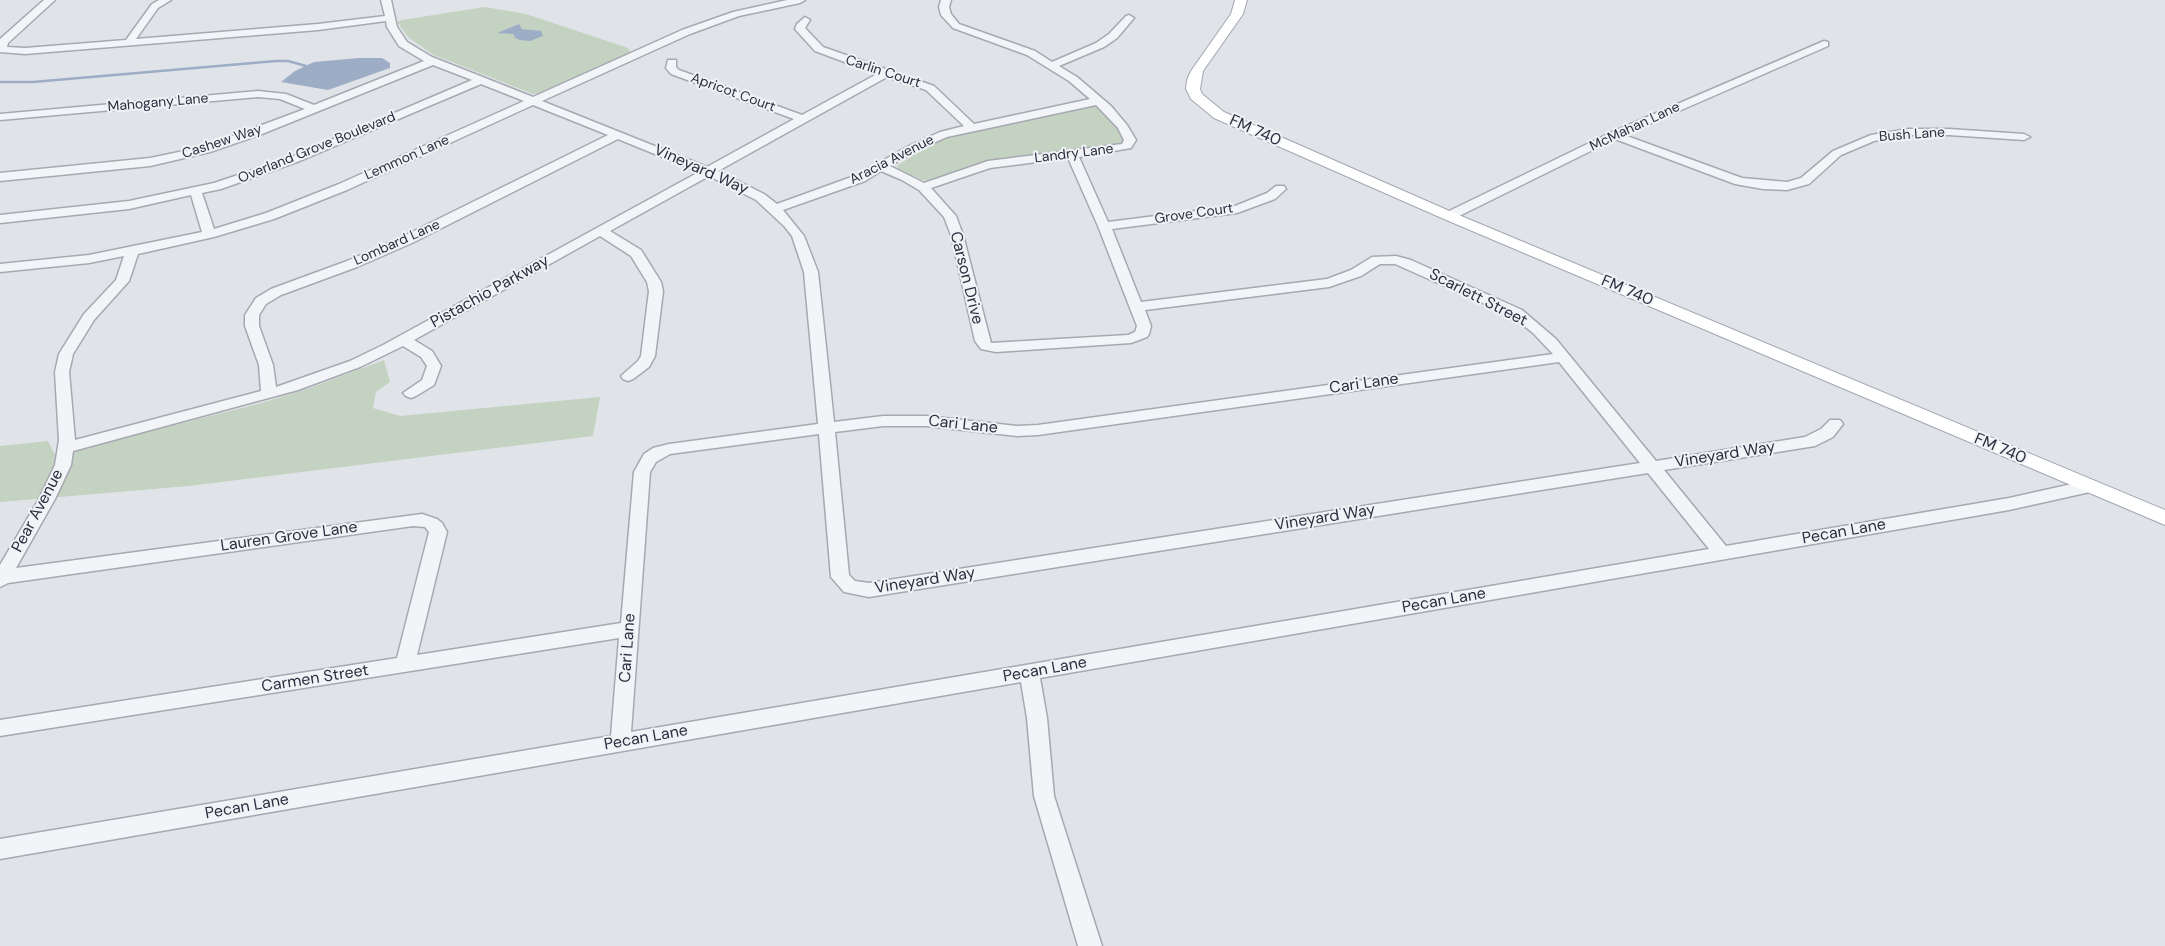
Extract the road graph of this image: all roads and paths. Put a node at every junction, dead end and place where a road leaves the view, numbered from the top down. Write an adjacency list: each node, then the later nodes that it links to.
1 (50, 0): 10 (street)
2 (166, 0): 10 (street)
3 (386, 0): 7 (street, Vineyard Way)
4 (800, 0): 17 (street, Lemmon Lane)
5 (946, 0): 14 (street, Landry Lane)
6 (1241, 0): 34 (main road, FM 740 / FM 740)
7 (389, 18): 10 (street); 12 (street, Vineyard Way)
8 (1129, 18): 14 (street)
9 (805, 20): 15 (street, Carlin Court)
10 (129, 42)
11 (1824, 44): 24 (street, McMahan Lane)
12 (433, 60): 16 (street, Vineyard Way); 19 (street, Cashew Way)
13 (672, 62): 21 (street, Apricot Court)
14 (1051, 66): 18 (street, Landry Lane)
15 (886, 73): 21 (street, Pistachio Parkway); 22 (street, Carlin Court)
16 (481, 80): 17 (street, Vineyard Way); 32 (street, Overland Grove Boulevard)
17 (532, 101): 23 (street, Vineyard Way); 38 (street, Lemmon Lane)
18 (1098, 101): 22 (street, Aracia Avenue); 26 (street, Landry Lane)
19 (314, 109): 20 (street, Mahogany Lane); 29 (street, Cashew Way)
20 (0, 117)
21 (803, 119): 28 (street, Pistachio Parkway)
22 (971, 128): 27 (street, Aracia Avenue)
23 (618, 135): 28 (street, Vineyard Way); 45 (street, Lombard Lane)
24 (1614, 135): 25 (street, Bush Lane); 34 (street, McMahan Lane)
25 (2024, 137)
26 (1072, 155): 30 (street, Landry Lane); 36 (street)
27 (881, 167): 30 (street, Carson Drive); 33 (street, Aracia Avenue)
28 (708, 171): 33 (street, Vineyard Way); 37 (street, Pistachio Parkway)
29 (0, 177)
30 (923, 187): 41 (street, Carson Drive)
31 (1280, 189): 36 (street, Grove Court)
32 (196, 192): 35 (street, Overland Grove Boulevard); 38 (street)
33 (775, 209): 48 (street, Vineyard Way)
34 (1449, 216): 51 (main road, FM 740 / FM 740)
35 (0, 219)
36 (1104, 226): 41 (street)
37 (600, 231): 42 (street, Pistachio Parkway); 44 (street)
38 (209, 234): 39 (street, Lemmon Lane)
39 (132, 252): 40 (street, Lemmon Lane); 49 (street, Pear Avenue)
40 (0, 268)
41 (1136, 307): 43 (street, Scarlett Street)
42 (404, 340): 45 (street, Pistachio Parkway); 46 (street)
43 (1563, 357): 48 (street, Cari Lane); 50 (street, Scarlett Street)
44 (628, 376)
45 (269, 393): 49 (street, Pistachio Parkway)
46 (411, 393)
47 (1835, 424): 50 (street, Vineyard Way)
48 (826, 428): 50 (street, Vineyard Way); 55 (street, Cari Lane)
49 (67, 447): 54 (street, Pear Avenue)
50 (1651, 467): 53 (street, Scarlett Street)
51 (2090, 486): 52 (main road, FM 740 / FM 740); 53 (street, Pecan Lane)
52 (2165, 518)
53 (1722, 553): 57 (street, Pecan Lane)
54 (1, 578): 56 (street, Lauren Grove Lane)
55 (629, 629): 56 (street, Carmen Street); 59 (street, Cari Lane)
56 (405, 664): 58 (street, Carmen Street)
57 (1029, 672): 59 (street, Pecan Lane); 61 (street)
58 (0, 728)
59 (620, 743): 60 (street, Pecan Lane)
60 (0, 849)
61 (1090, 946)

